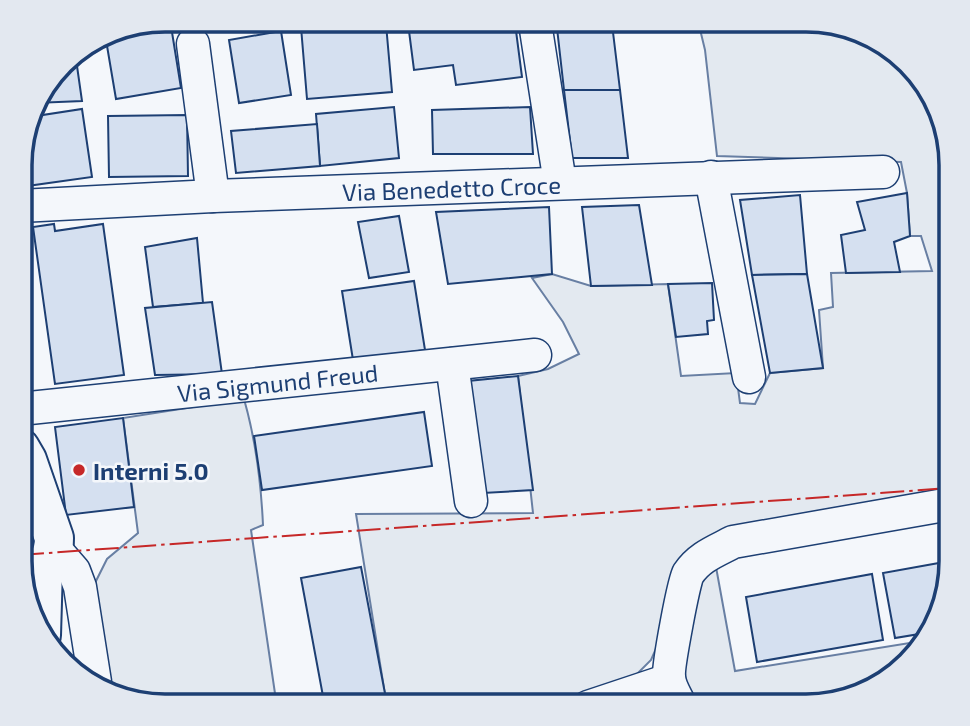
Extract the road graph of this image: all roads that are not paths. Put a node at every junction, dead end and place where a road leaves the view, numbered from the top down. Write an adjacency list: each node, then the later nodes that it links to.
1 (536, 32): 5 (street)
2 (193, 44): 6 (street)
3 (883, 172): 4 (street, Via Benedetto Croce)
4 (711, 177): 5 (street, Via Benedetto Croce); 10 (street)
5 (560, 183): 6 (street, Via Benedetto Croce)
6 (213, 196): 7 (street, Via Benedetto Croce)
7 (32, 205)
8 (534, 355): 9 (street, Via Sigmund Freud)
9 (452, 364): 11 (street, Via Sigmund Freud); 12 (street)
10 (749, 377)
11 (32, 408)
12 (471, 501)
13 (938, 506): 18 (street)
14 (32, 513): 15 (main road)
15 (38, 546): 16 (main road); 17 (street)
16 (40, 608)
17 (94, 674)
18 (675, 694)

